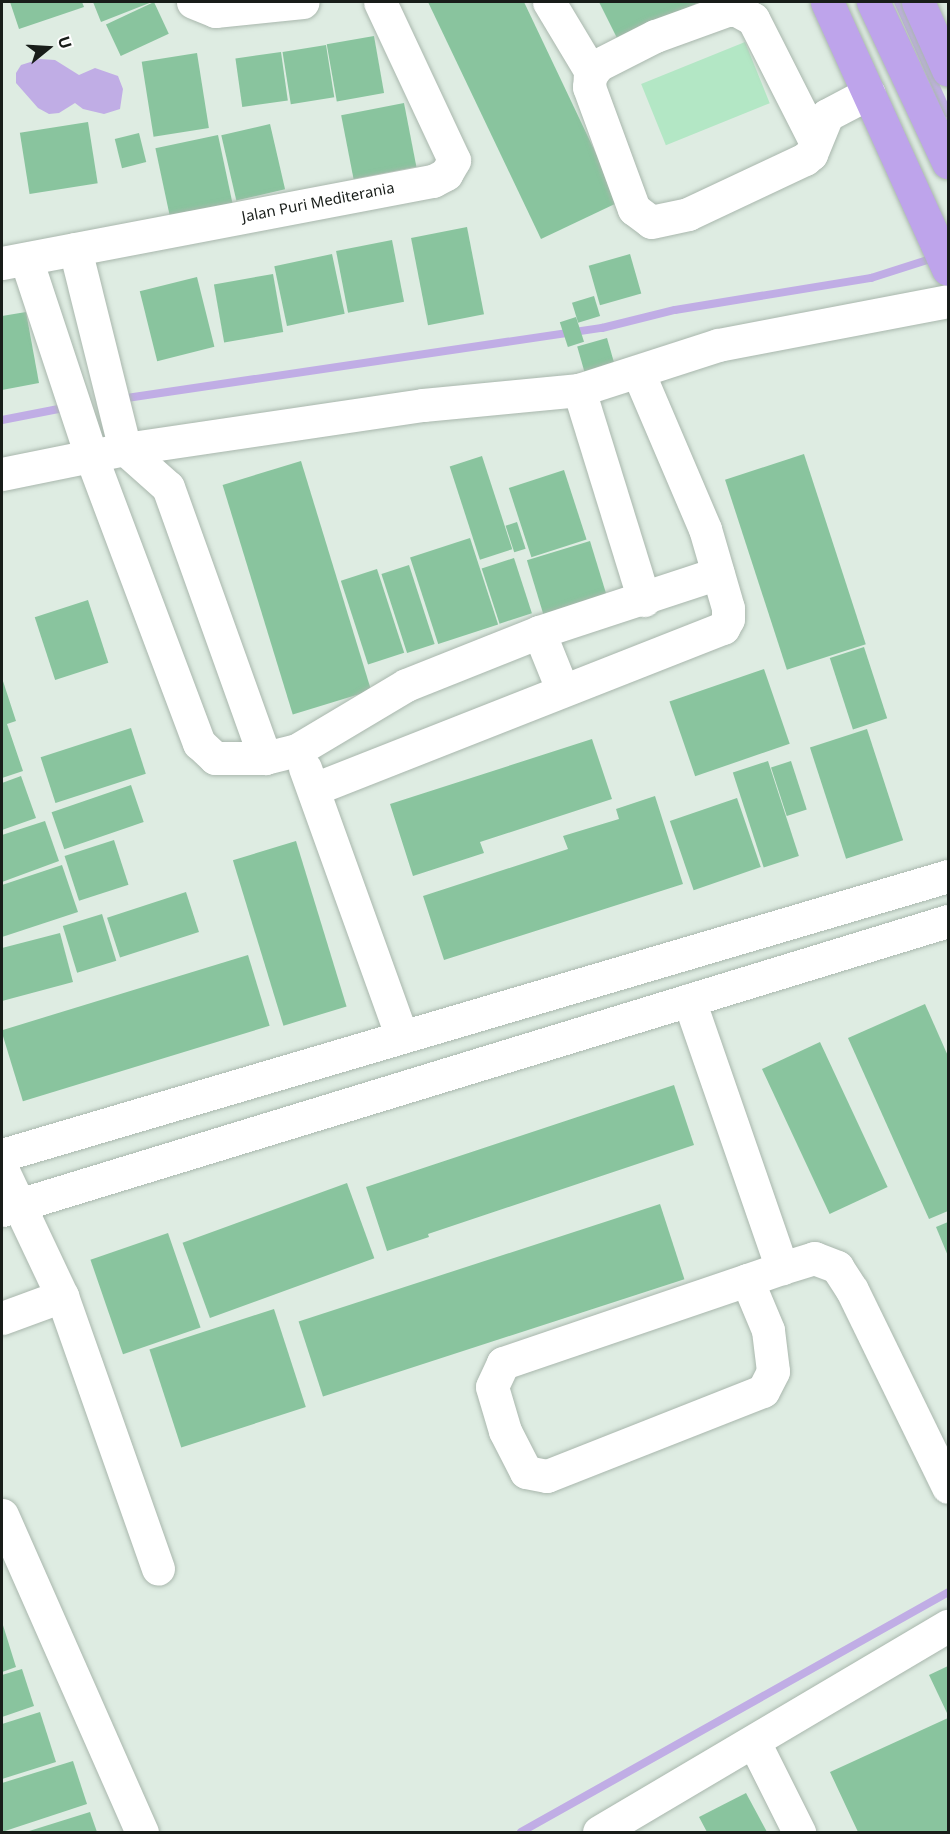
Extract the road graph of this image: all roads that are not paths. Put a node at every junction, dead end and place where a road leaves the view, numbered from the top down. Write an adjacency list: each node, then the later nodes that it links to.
1 (193, 2): 2 (street)
2 (303, 2)
3 (380, 2): 13 (street, Jalan Puri Mediterania)
4 (549, 2): 9 (street)
5 (827, 2): 10 (highway)
6 (873, 2): 12 (highway)
7 (918, 2): 8 (highway)
8 (948, 70)
9 (591, 72): 11 (street); 11 (street)
10 (869, 93): 11 (street); 15 (highway)
11 (815, 141)
12 (948, 162)
13 (75, 249): 14 (street, Jalan Puri Mediterania); 19 (street)
14 (14, 261): 20 (street)
15 (948, 269)
16 (948, 301): 17 (street)
17 (639, 374): 18 (street); 22 (street)
18 (579, 390): 19 (street); 23 (street)
19 (125, 449): 20 (street); 27 (street)
20 (91, 456): 21 (street); 27 (street)
21 (2, 474)
22 (718, 573): 23 (street); 25 (street)
23 (644, 600): 24 (street)
24 (539, 632): 25 (street); 26 (street)
25 (561, 689): 28 (street)
26 (297, 750): 27 (street); 28 (street)
27 (265, 758)
28 (314, 789): 32 (street)
29 (948, 876): 32 (street)
30 (948, 921): 31 (street)
31 (689, 1000): 35 (street); 36 (street)
32 (401, 1034): 33 (street)
33 (2, 1155)
34 (2, 1169): 35 (street)
35 (9, 1207): 38 (street)
36 (782, 1268): 37 (street); 40 (street)
37 (747, 1280): 37 (street)
38 (62, 1296): 39 (street); 42 (street)
39 (2, 1318)
40 (948, 1487)
41 (2, 1515): 45 (street)
42 (158, 1569)
43 (948, 1626): 44 (street)
44 (754, 1742): 46 (street); 47 (street)
45 (142, 1833)
46 (599, 1833)
47 (799, 1833)

